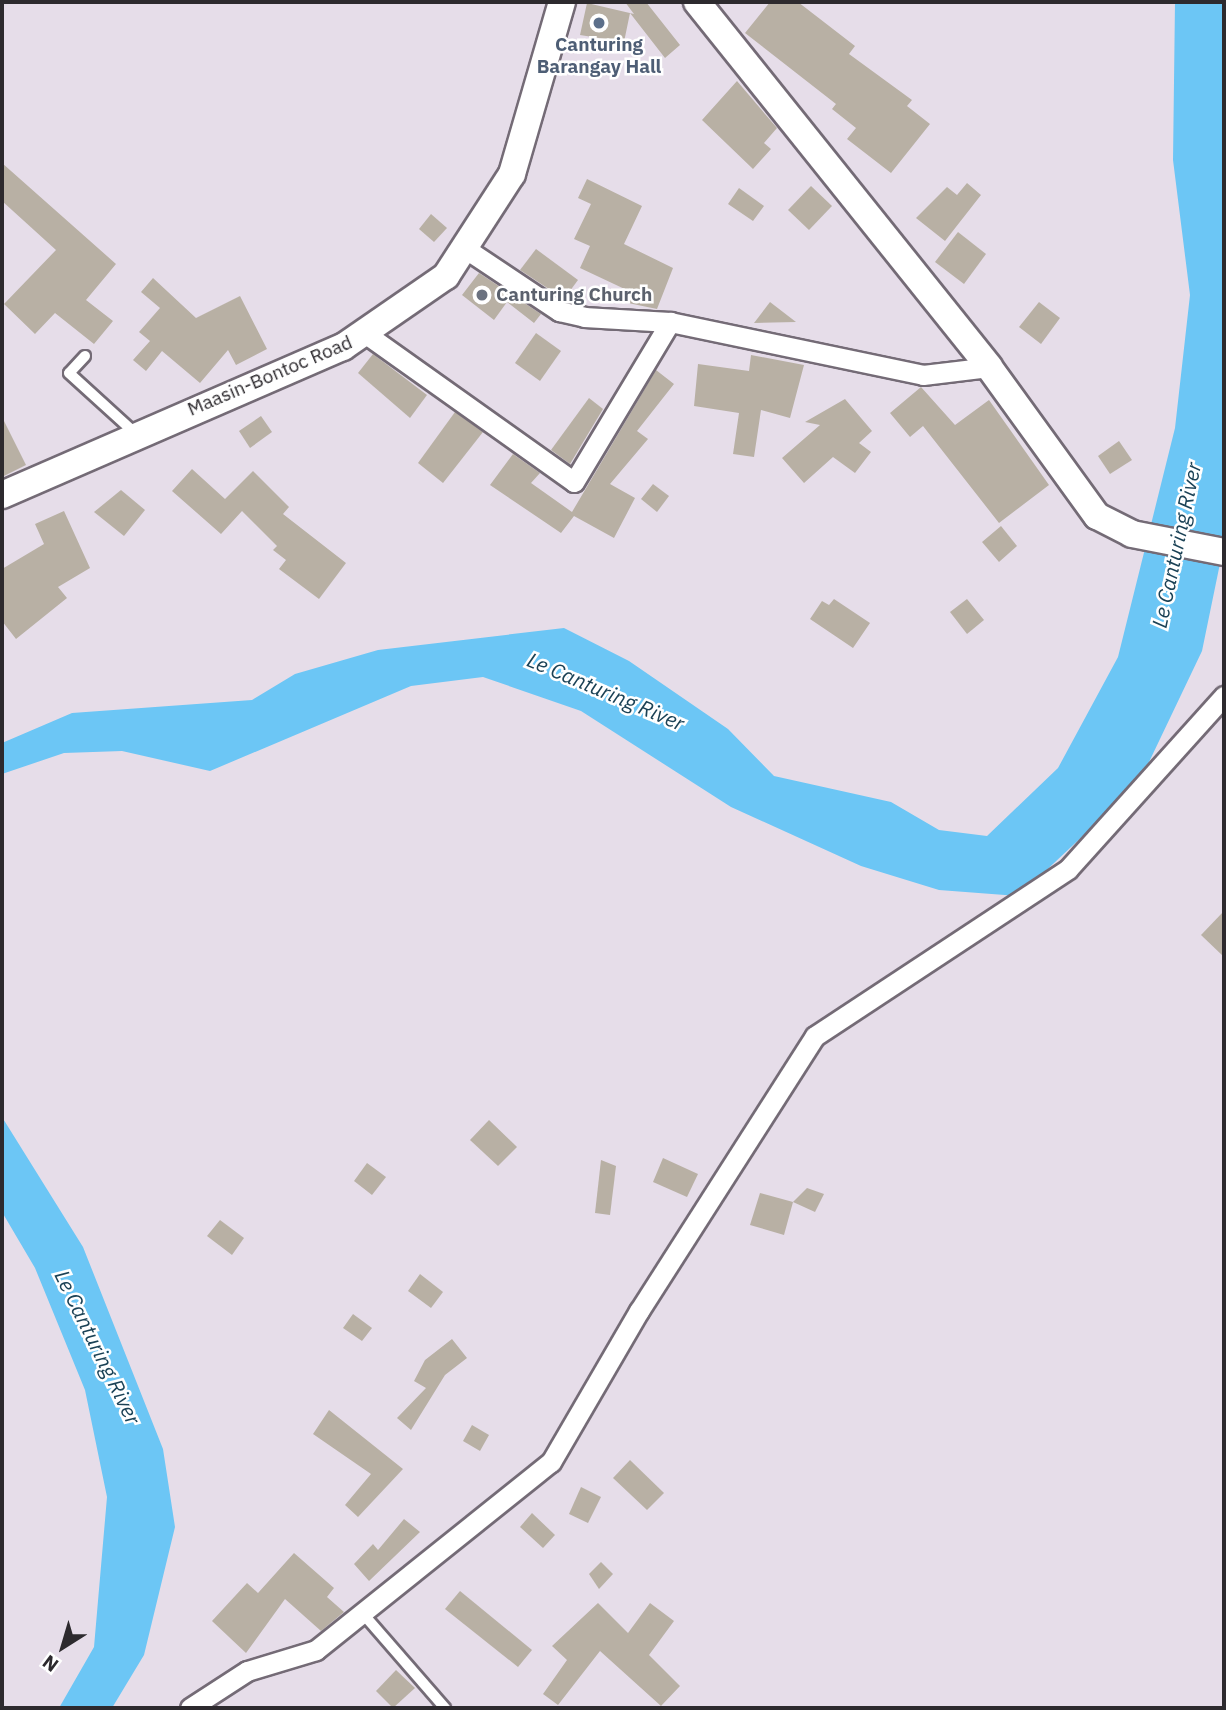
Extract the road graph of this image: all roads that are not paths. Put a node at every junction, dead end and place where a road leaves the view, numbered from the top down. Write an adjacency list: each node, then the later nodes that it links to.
1 (562, 2): 3 (main road, Maasin-Bontoc Road)
2 (697, 2): 7 (main road)
3 (466, 249): 4 (street); 5 (main road, Maasin-Bontoc Road)
4 (670, 322): 5 (street); 7 (street)
5 (366, 334): 8 (main road, Maasin-Bontoc Road)
6 (85, 356): 8 (lane)
7 (989, 368): 10 (main road)
8 (135, 433): 9 (main road, Maasin-Bontoc Road)
9 (2, 495)
10 (1224, 552)
11 (1224, 696): 12 (street)
12 (365, 1616): 13 (street); 14 (lane)
13 (190, 1708)
14 (445, 1708)

